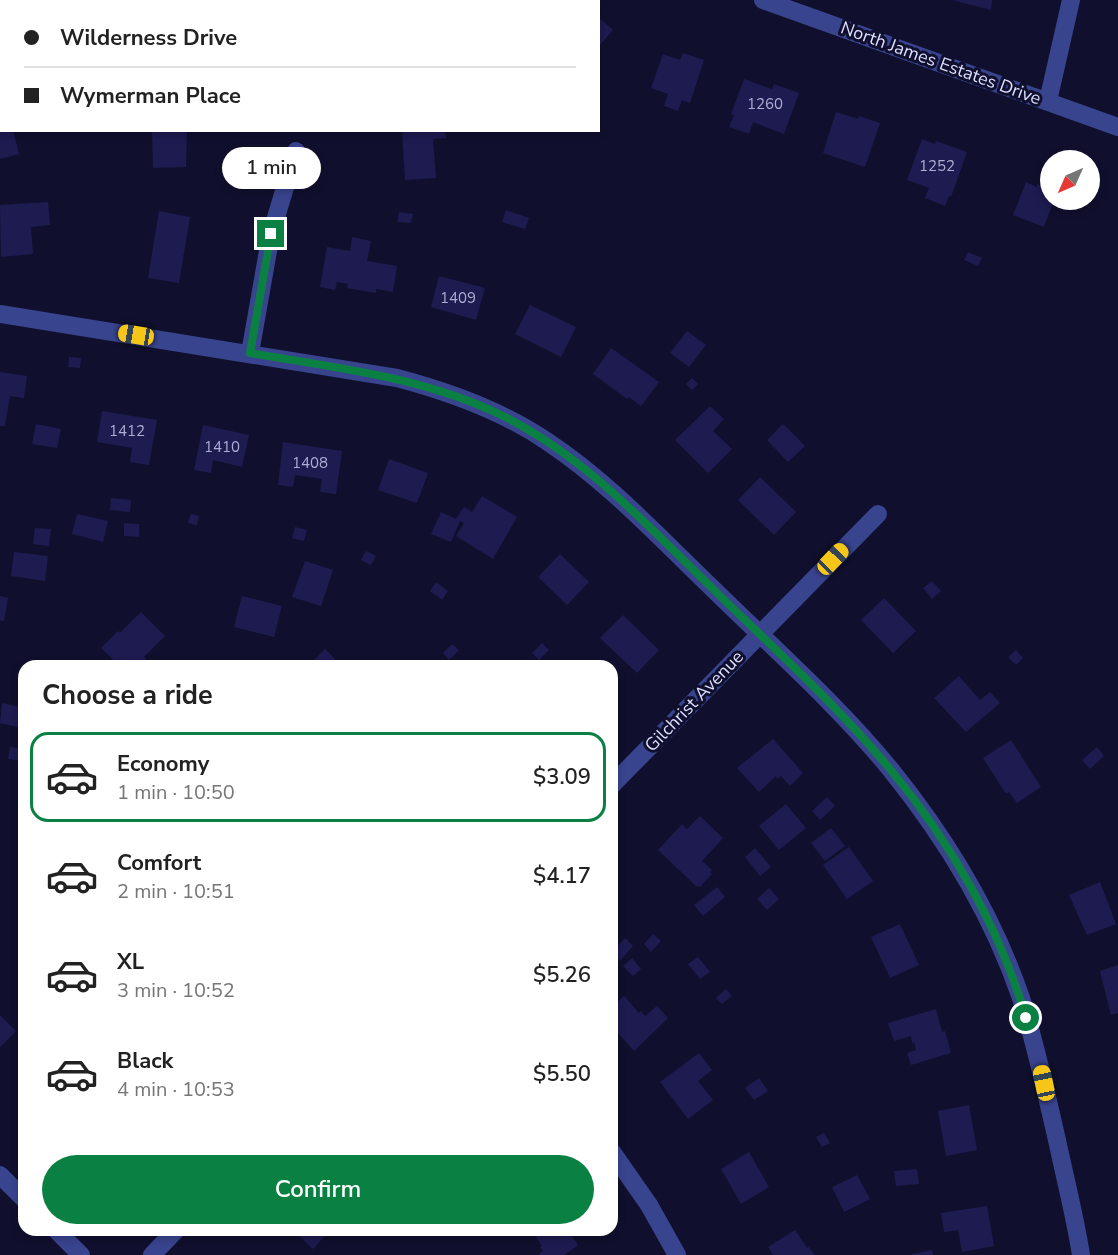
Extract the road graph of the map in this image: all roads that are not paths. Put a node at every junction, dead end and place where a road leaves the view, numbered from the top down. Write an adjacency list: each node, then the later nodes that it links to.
1 (763, 0): 3 (street, North James Estates Drive)
2 (1071, 0): 3 (street)
3 (1048, 101): 4 (street, North James Estates Drive)
4 (1118, 127)
5 (296, 151): 7 (street)
6 (0, 314): 7 (street)
7 (250, 353): 9 (street)
8 (878, 514): 9 (street, Gilchrist Avenue)
9 (759, 634): 10 (street, Gilchrist Avenue); 19 (street)
10 (618, 779)
11 (618, 1160): 18 (street)
12 (0, 1175): 13 (street)
13 (18, 1193)
14 (62, 1236): 16 (street)
15 (170, 1236): 17 (street)
16 (81, 1255)
17 (152, 1255)
18 (677, 1255)
19 (1081, 1255)

